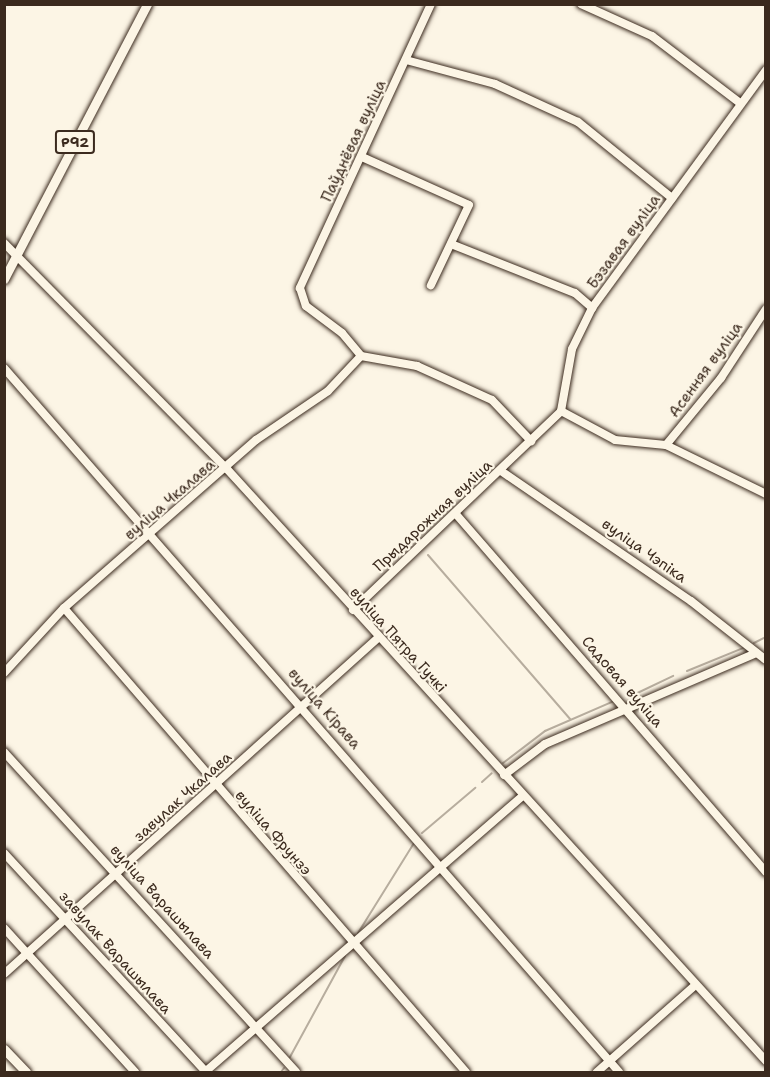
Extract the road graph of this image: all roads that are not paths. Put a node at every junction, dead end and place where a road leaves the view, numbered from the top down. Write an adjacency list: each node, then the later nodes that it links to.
1 (147, 4): 11 (main road, Р92)
2 (431, 4): 4 (street, Паўднёвая вуліца)
3 (581, 4): 6 (street)
4 (406, 60): 7 (street, Паўднёвая вуліца); 8 (street)
5 (765, 70): 6 (street, Бэзавая вуліца)
6 (740, 103): 8 (street, Бэзавая вуліца)
7 (362, 157): 10 (street); 16 (street, Паўднёвая вуліца)
8 (672, 198): 14 (street, Бэзавая вуліца)
9 (4, 243): 11 (street, вуліца Пятра Гучкі)
10 (451, 244): 13 (street); 14 (street)
11 (18, 253): 12 (main road, Р92); 21 (street, вуліца Пятра Гучкі)
12 (4, 279)
13 (431, 285)
14 (592, 308): 18 (street, Бэзавая вуліца)
15 (765, 309): 20 (street, Асенняя вуліца)
16 (361, 356): 19 (street); 21 (street, вуліца Чкалава)
17 (4, 368): 25 (street, вуліца Кірава)
18 (561, 411): 19 (street); 20 (street)
19 (531, 441): 22 (street, Прыдарожная вуліца)
20 (666, 445): 23 (street)
21 (227, 469): 25 (street, вуліца Чкалава); 27 (street, вуліца Пятра Гучкі)
22 (501, 471): 24 (street, Прыдарожная вуліца); 29 (street, вуліца Чэпіка)
23 (765, 494)
24 (455, 513): 27 (street, Прыдарожная вуліца); 32 (street, Садовая вуліца)
25 (150, 536): 26 (street, вуліца Чкалава); 33 (street, вуліца Кірава)
26 (64, 608): 31 (street, вуліца Чкалава); 36 (street, вуліца Фрунзэ)
27 (353, 610): 28 (street, вуліца Пятра Гучкі)
28 (378, 638): 33 (street, завулак Чкалава); 35 (street, вуліца Пятра Гучкі)
29 (756, 653): 30 (street, вуліца Чэпіка); 32 (street)
30 (765, 660)
31 (4, 673)
32 (626, 705): 35 (street); 40 (street, Садовая вуліца)
33 (305, 706): 36 (street, завулак Чкалава); 39 (street, вуліца Кірава)
34 (4, 752): 41 (street, вуліца Варашылава)
35 (504, 775): 37 (street, вуліца Пятра Гучкі)
36 (215, 787): 41 (street, завулак Чкалава); 44 (street, вуліца Фрунзэ)
37 (522, 796): 39 (street); 47 (street, вуліца Пятра Гучкі)
38 (4, 853): 42 (street, завулак Варашылава)
39 (442, 867): 44 (street); 51 (street, вуліца Кірава)
40 (765, 872)
41 (119, 873): 42 (street, завулак Чкалава); 48 (street, вуліца Варашылава)
42 (65, 918): 45 (street, завулак Чкалава); 54 (street, завулак Варашылава)
43 (4, 928): 45 (street)
44 (352, 944): 48 (street); 56 (street, вуліца Фрунзэ)
45 (27, 954): 46 (street, завулак Чкалава); 53 (street)
46 (4, 974)
47 (693, 987): 50 (street, вуліца Пятра Гучкі); 51 (street)
48 (254, 1026): 54 (street); 55 (street, вуліца Варашылава)
49 (4, 1049): 52 (main road)
50 (765, 1061)
51 (610, 1062): 57 (street); 58 (street, вуліца Кірава)
52 (26, 1072)
53 (135, 1072)
54 (205, 1072)
55 (296, 1072)
56 (466, 1072)
57 (597, 1072)
58 (619, 1072)

